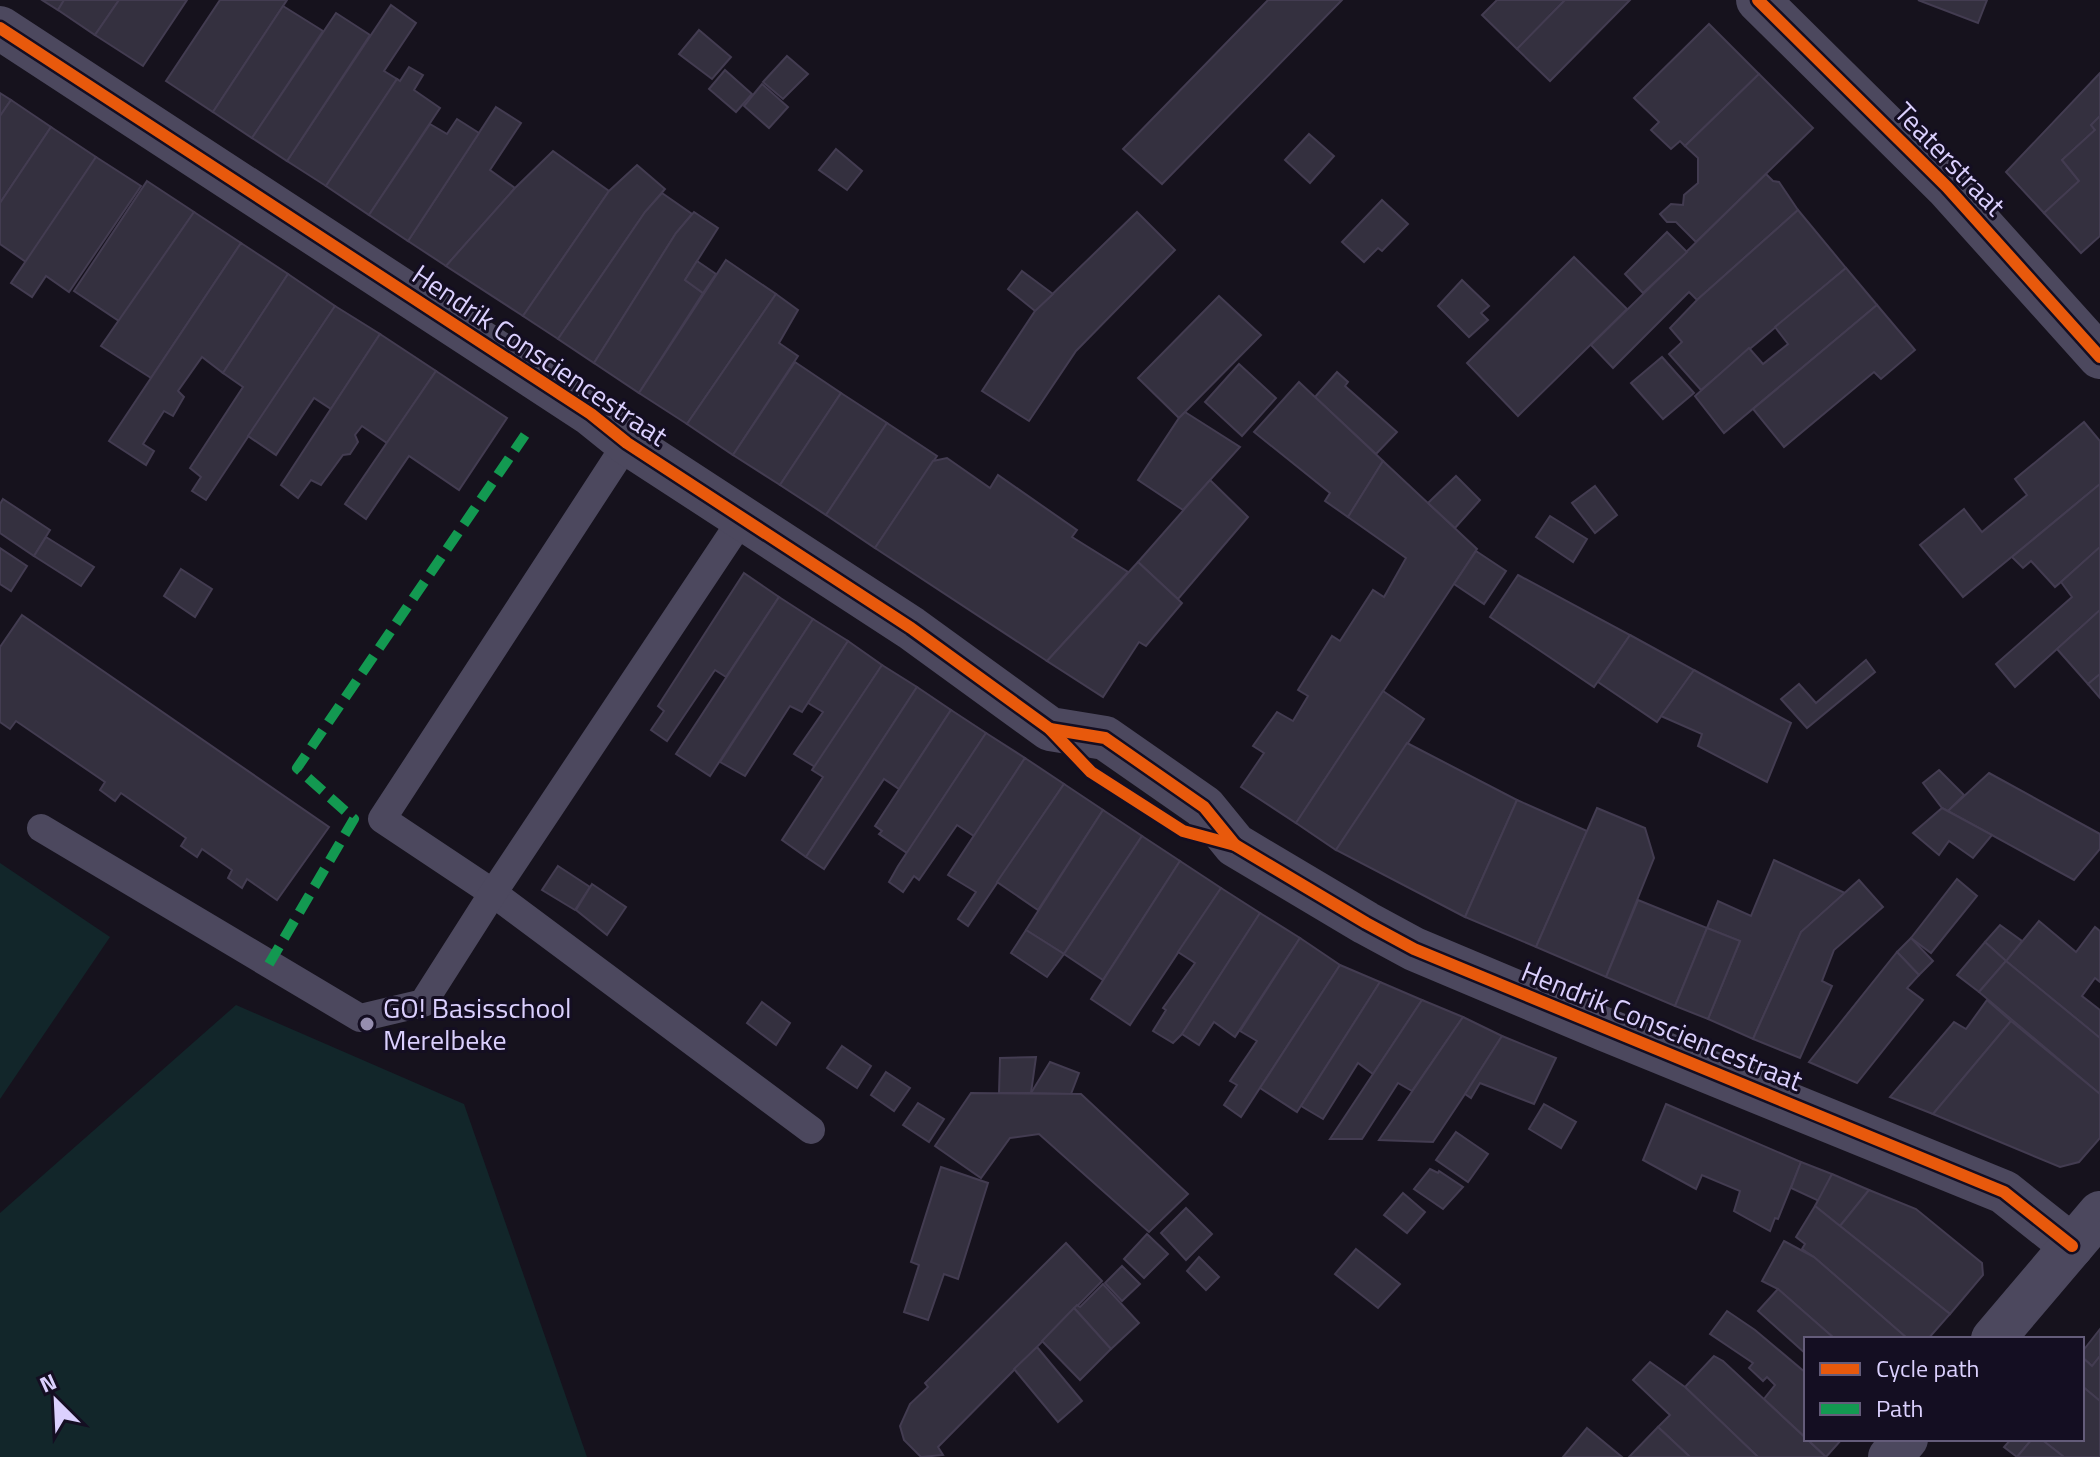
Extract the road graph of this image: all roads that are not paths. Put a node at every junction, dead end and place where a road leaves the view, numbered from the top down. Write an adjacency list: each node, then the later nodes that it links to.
1 (1758, 0): 3 (street, Teaterstraat)
2 (0, 28): 4 (street, Hendrik Consciencestraat)
3 (2100, 357)
4 (627, 443): 5 (street, Hendrik Consciencestraat); 7 (lane)
5 (742, 519): 7 (lane); 10 (street, Hendrik Consciencestraat)
6 (41, 828): 7 (lane)
7 (493, 893): 8 (lane)
8 (811, 1130)
9 (2100, 1213): 10 (street)
10 (2072, 1246): 11 (street)
11 (1995, 1337)
12 (1904, 1441): 13 (street)
13 (1890, 1457)

